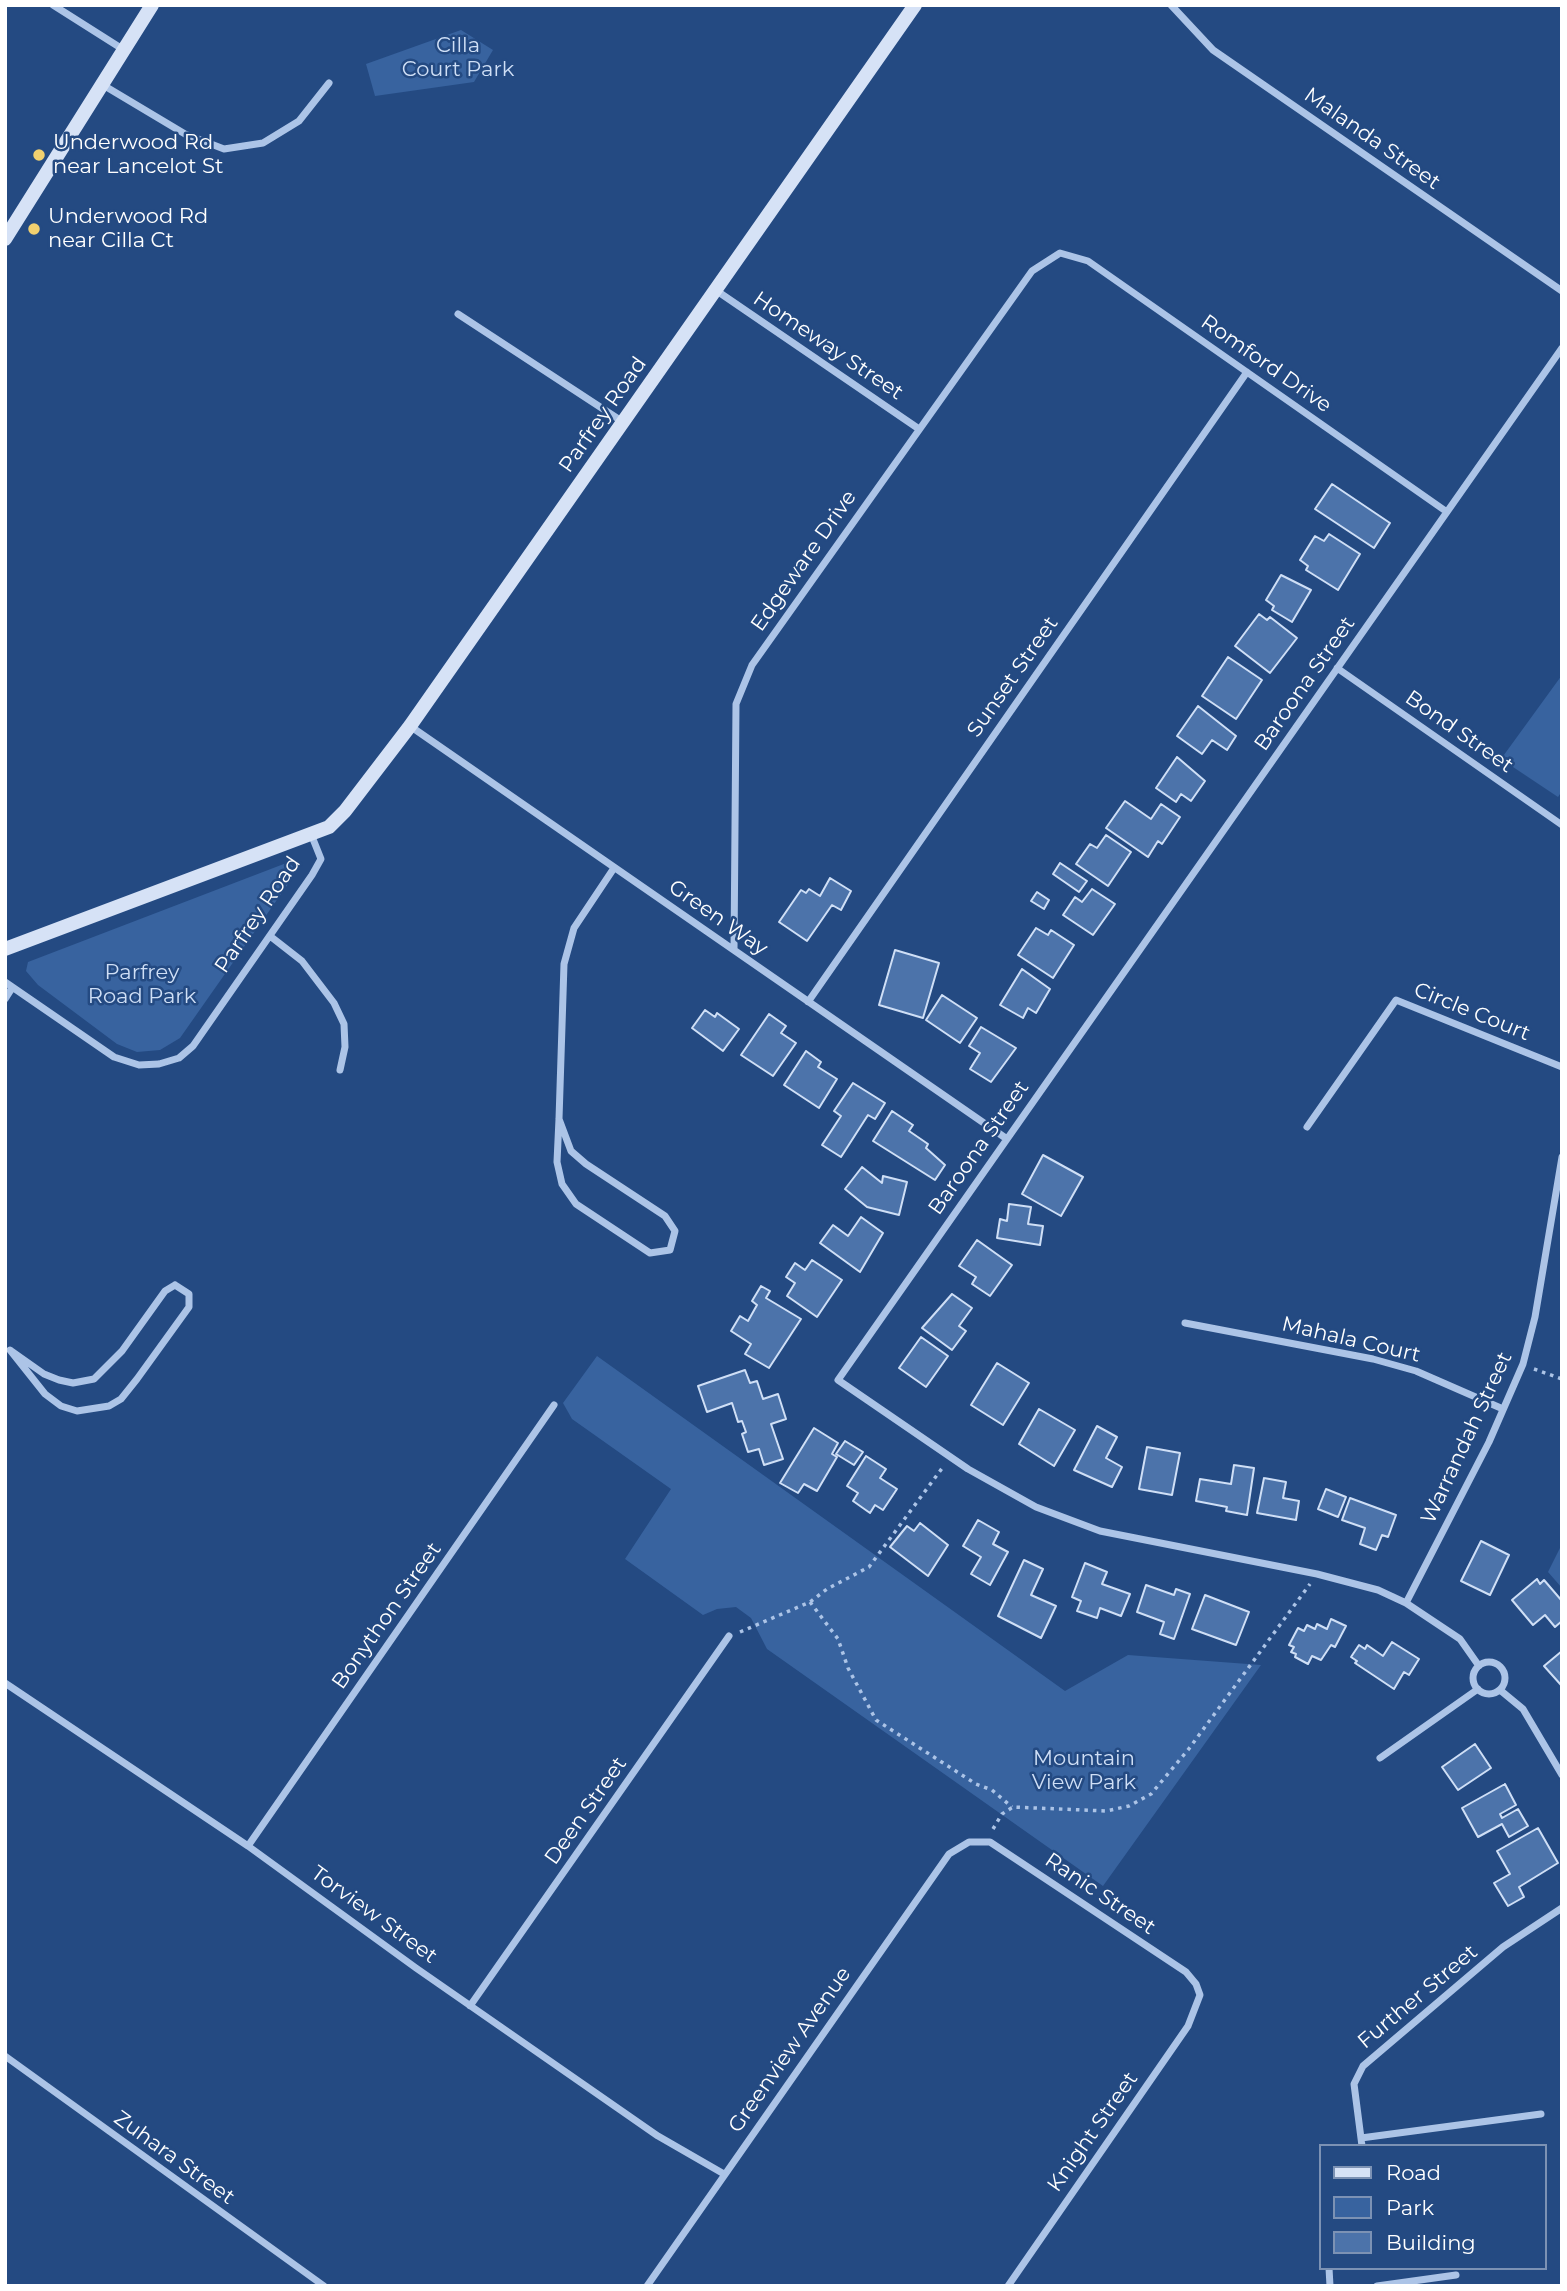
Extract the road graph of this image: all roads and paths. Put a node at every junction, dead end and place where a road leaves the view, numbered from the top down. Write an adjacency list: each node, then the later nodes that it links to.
1 (54, 5): 5 (street)
2 (152, 5): 5 (main road)
3 (915, 5): 10 (main road, Parfrey Road)
4 (1171, 5): 11 (street, Malanda Street)
5 (124, 50): 7 (main road)
6 (329, 83): 7 (street)
7 (103, 85): 8 (main road)
8 (5, 239)
9 (1060, 253): 14 (street, Romford Drive); 16 (street, Edgeware Drive)
10 (717, 291): 15 (main road, Parfrey Road); 16 (street, Homeway Street)
11 (1562, 291)
12 (458, 314): 15 (street)
13 (1562, 348): 17 (street, Baroona Street)
14 (1247, 372): 17 (street, Romford Drive); 29 (street, Sunset Street)
15 (623, 422): 19 (main road, Parfrey Road)
16 (919, 429): 25 (street, Edgeware Drive)
17 (1447, 512): 18 (street, Baroona Street)
18 (1337, 668): 20 (street, Bond Street); 34 (street, Baroona Street)
19 (410, 726): 21 (main road, Parfrey Road); 22 (street, Green Way)
20 (1562, 825)
21 (310, 833): 23 (street, Parfrey Road); 24 (main road, Parfrey Road)
22 (614, 868): 25 (street, Green Way); 32 (street)
23 (270, 936): 27 (street, Parfrey Road); 31 (street)
24 (5, 949)
25 (734, 950): 29 (street, Green Way)
26 (5, 982): 27 (street, Parfrey Road)
27 (12, 988): 28 (street)
28 (5, 999)
29 (808, 1002): 34 (street, Green Way)
30 (1562, 1066): 33 (street, Circle Court)
31 (340, 1070)
32 (559, 1119): 32 (street)
33 (1307, 1127)
34 (1007, 1139): 42 (street, Baroona Street)
35 (1562, 1157): 38 (street, Warrandah Street)
36 (1185, 1323): 41 (street, Mahala Court)
37 (8, 1348): 37 (street)
38 (1523, 1364): 39 (path); 41 (street, Warrandah Street)
39 (1562, 1379)
40 (554, 1405): 55 (street, Bonython Street)
41 (1503, 1409): 45 (street, Warrandah Street)
42 (950, 1457): 43 (street, Baroona Street); 44 (path)
43 (1317, 1574): 45 (street, Baroona Street); 53 (path)
44 (810, 1602): 46 (path); 53 (path)
45 (1406, 1603): 47 (street, Baroona Street)
46 (729, 1636): 58 (street, Deen Street)
47 (1479, 1666): 49 (street); 50 (street, Baroona Street)
48 (5, 1683): 55 (street, Torview Street)
49 (1478, 1689): 50 (street); 51 (street)
50 (1500, 1690): 52 (street)
51 (1380, 1758)
52 (1562, 1775)
53 (1013, 1807): 54 (path)
54 (990, 1842): 57 (street, Ranic Street); 62 (street, Greenview Avenue)
55 (248, 1846): 58 (street, Torview Street)
56 (1562, 1908): 61 (street, Further Street)
57 (1200, 1995): 66 (street, Knight Street)
58 (471, 2006): 62 (street, Torview Street)
59 (5, 2056): 64 (street, Zuhara Street)
60 (1541, 2114): 61 (street)
61 (1362, 2142)
62 (724, 2174): 65 (street, Greenview Avenue)
63 (1456, 2275): 67 (street)
64 (324, 2286)
65 (647, 2286)
66 (1008, 2286)
67 (1377, 2286)

